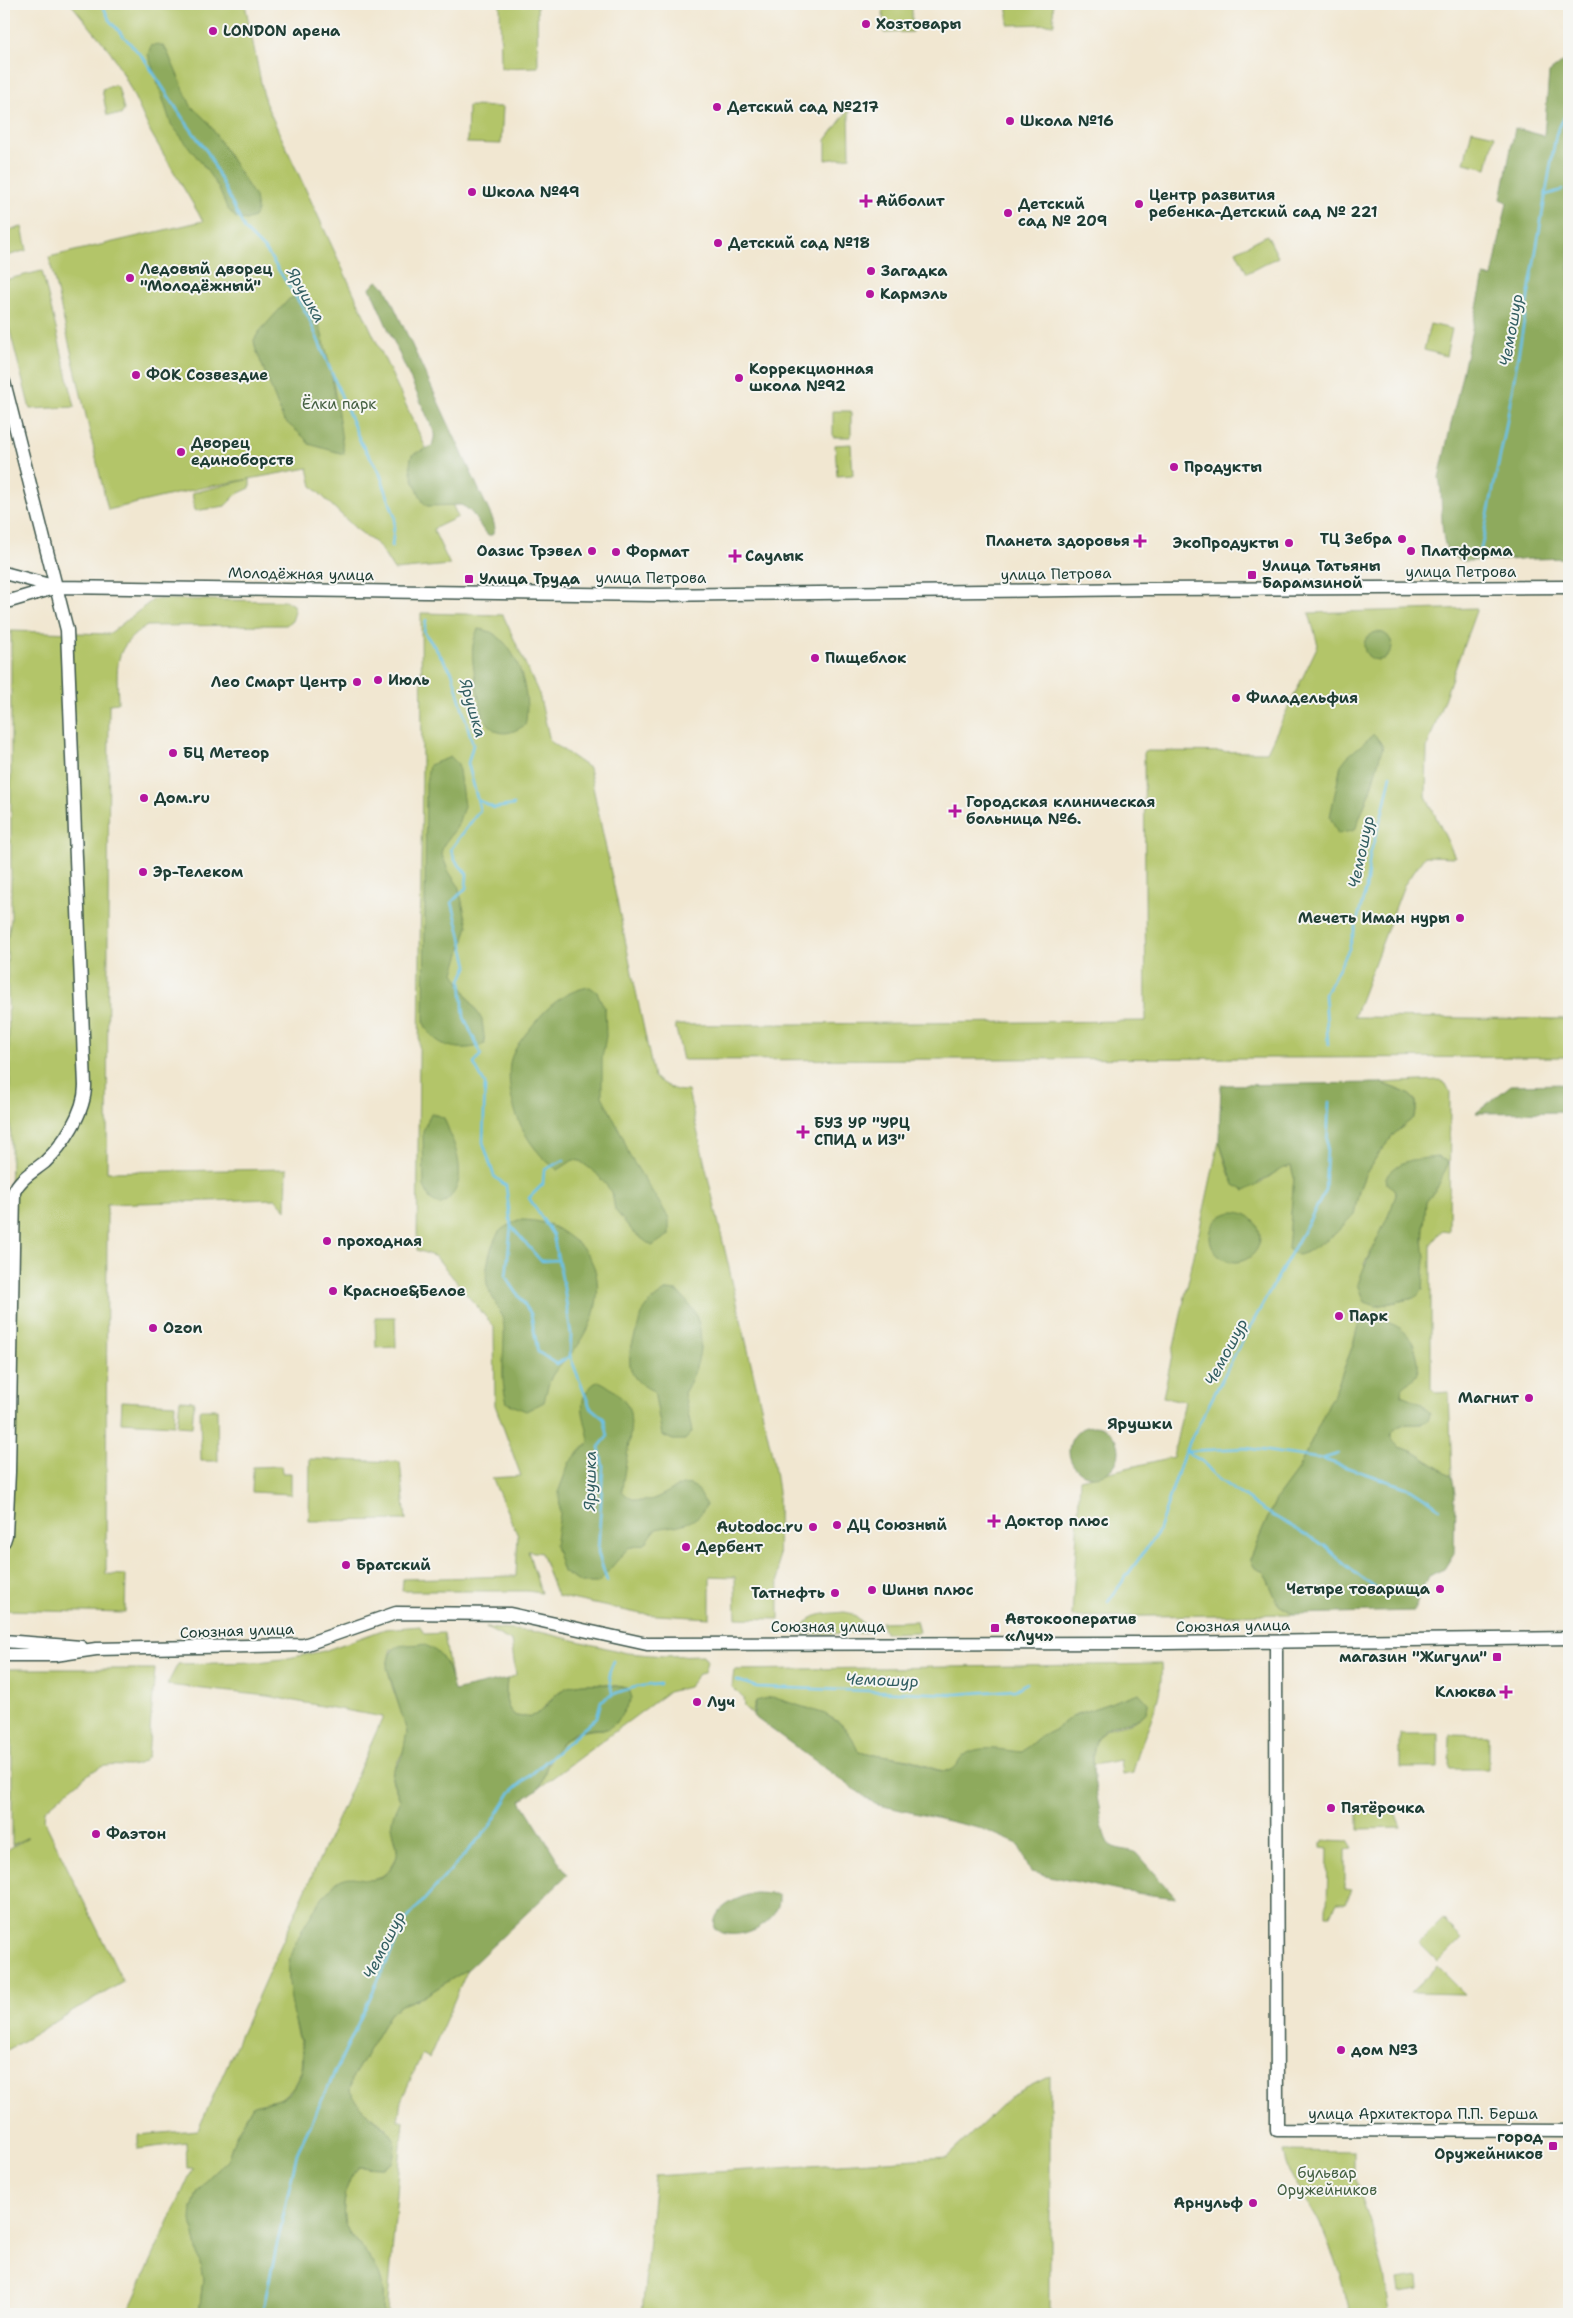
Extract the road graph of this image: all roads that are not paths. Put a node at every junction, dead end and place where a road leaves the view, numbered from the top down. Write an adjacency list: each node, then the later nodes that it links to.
1 (4, 382): 3 (main road)
2 (4, 573): 3 (main road, Молодёжная улица)
3 (57, 587): 5 (main road, Молодёжная улица); 6 (main road, Молодёжная улица); 7 (main road)
4 (1569, 587): 5 (main road, улица Петрова)
5 (544, 594)
6 (4, 601)
7 (4, 1541)
8 (1569, 1638): 10 (main road, Союзная улица)
9 (4, 1641): 11 (main road, Союзная улица)
10 (1276, 1642): 11 (main road, Союзная улица); 13 (main road, улица Архитектора П.П. Берша)
11 (55, 1650): 12 (main road, Союзная улица)
12 (4, 1655)
13 (1569, 2130)

